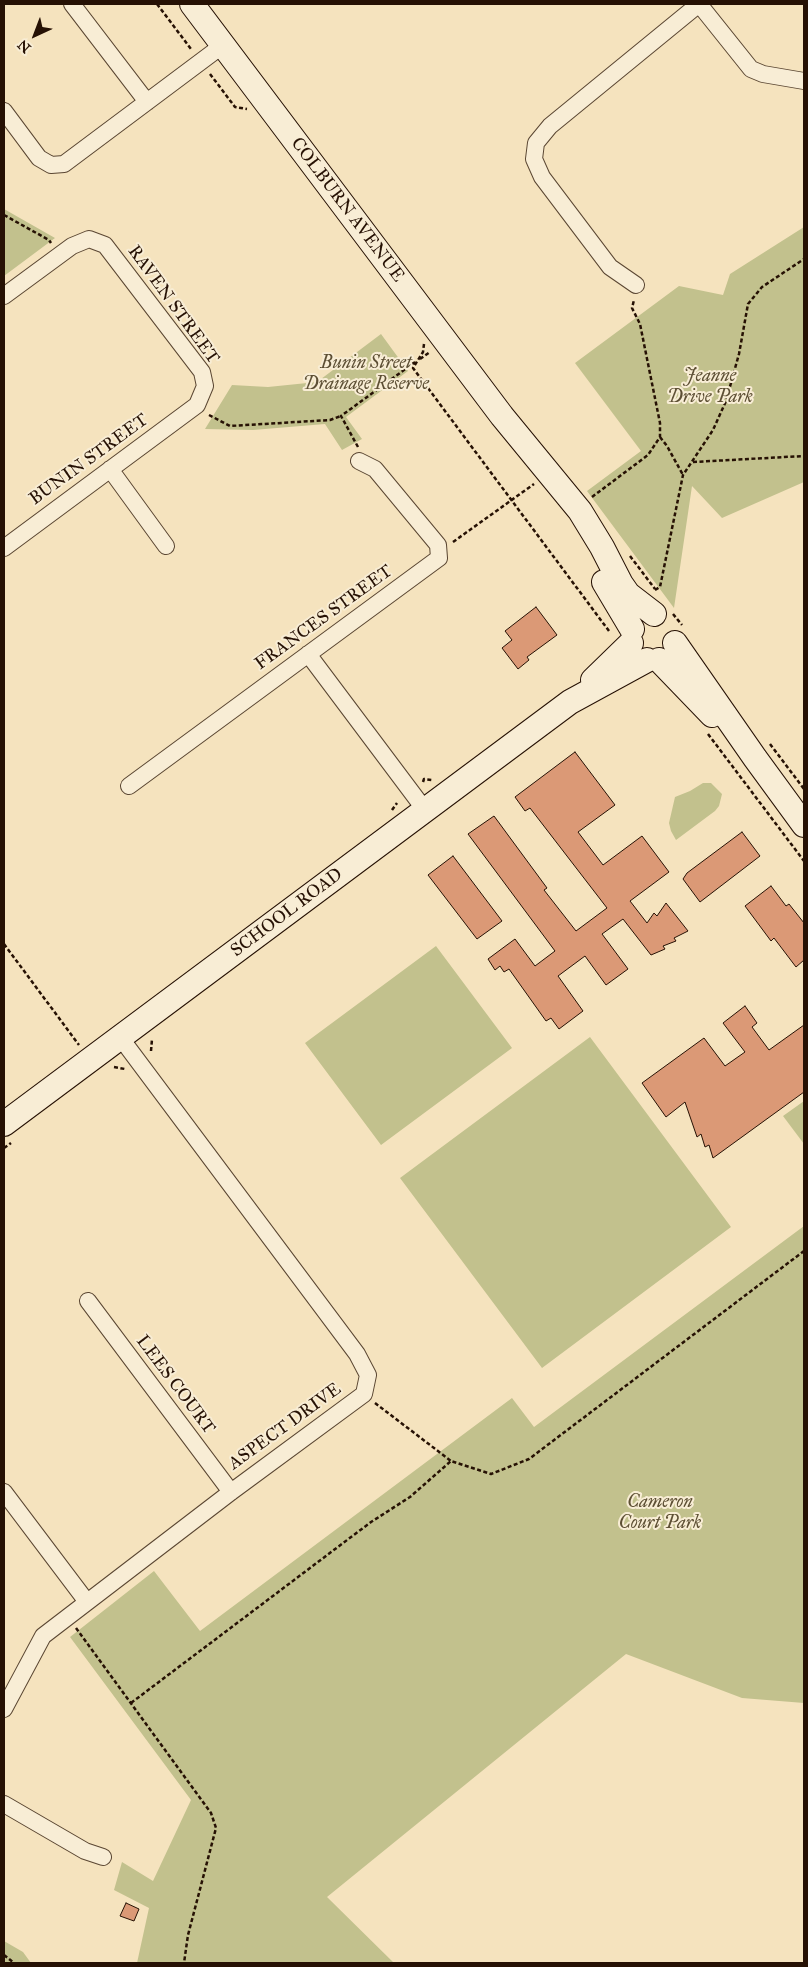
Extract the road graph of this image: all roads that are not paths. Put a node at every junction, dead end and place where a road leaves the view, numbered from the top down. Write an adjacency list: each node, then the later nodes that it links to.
1 (72, 4): 6 (street)
2 (192, 4): 4 (main road, COLBURN AVENUE)
3 (699, 4): 5 (street); 8 (street)
4 (223, 45): 6 (street); 11 (main road, COLBURN AVENUE)
5 (804, 81)
6 (147, 102): 7 (street)
7 (4, 111)
8 (636, 285)
9 (4, 296): 10 (street, RAVEN STREET)
10 (197, 405): 13 (street, BUNIN STREET)
11 (502, 416): 16 (main road, COLBURN AVENUE); 17 (main road, COLBURN AVENUE)
12 (359, 462): 19 (street, FRANCES STREET)
13 (110, 469): 14 (street); 15 (street, BUNIN STREET)
14 (166, 546)
15 (4, 548)
16 (654, 614): 17 (main road); 18 (main road, COLBURN AVENUE)
17 (625, 637): 20 (main road, COLBURN AVENUE); 21 (main road, SCHOOL ROAD)
18 (676, 643): 20 (main road); 22 (main road, COLBURN AVENUE)
19 (308, 654): 23 (street, FRANCES STREET); 24 (street)
20 (653, 660): 21 (main road, SCHOOL ROAD); 22 (main road, COLBURN AVENUE)
21 (570, 702): 24 (main road, SCHOOL ROAD)
22 (755, 758): 25 (main road, COLBURN AVENUE)
23 (129, 786)
24 (424, 810): 26 (main road, SCHOOL ROAD)
25 (804, 825)
26 (120, 1038): 27 (main road, SCHOOL ROAD); 30 (street, ASPECT DRIVE)
27 (4, 1124)
28 (88, 1300): 30 (street, LEES COURT)
29 (4, 1492): 31 (street)
30 (231, 1492): 31 (street, ASPECT DRIVE)
31 (87, 1602): 32 (street, ASPECT DRIVE)
32 (4, 1709)
33 (4, 1804): 34 (street)
34 (104, 1857)

